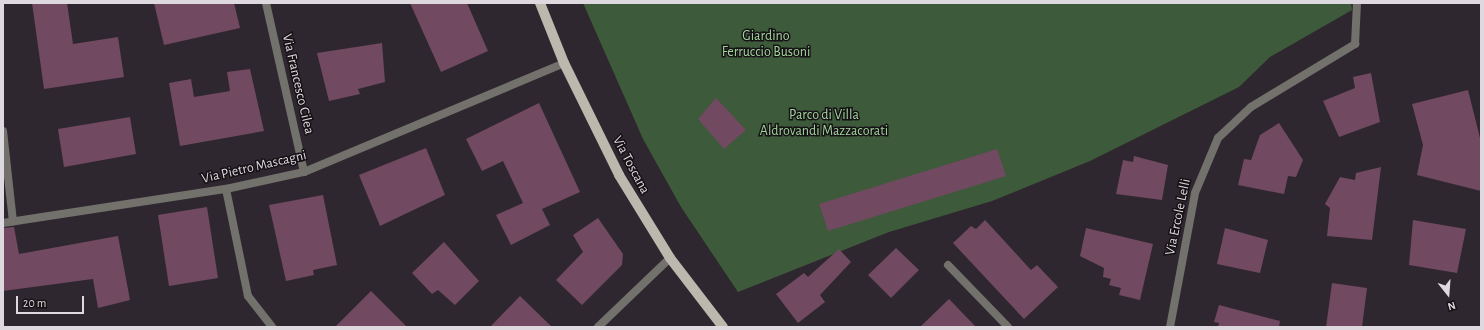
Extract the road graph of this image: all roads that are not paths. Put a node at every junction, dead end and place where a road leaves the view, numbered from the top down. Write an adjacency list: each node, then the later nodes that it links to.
1 (266, 3): 6 (street, Via Francesco Cilea)
2 (540, 3): 4 (main road, Via Toscana)
3 (1357, 3): 16 (street, Via Ercole Lelli)
4 (564, 63): 6 (street, Via Pietro Mascagni); 10 (main road, Via Toscana)
5 (3, 131): 8 (street)
6 (304, 172): 7 (street, Via Pietro Mascagni)
7 (226, 189): 8 (street, Via Pietro Mascagni); 12 (street)
8 (13, 221): 9 (street, Via Pietro Mascagni)
9 (3, 223)
10 (670, 258): 13 (street); 14 (main road, Via Toscana)
11 (948, 265): 15 (street)
12 (272, 327)
13 (598, 327)
14 (722, 327)
15 (1008, 327)
16 (1170, 327)

